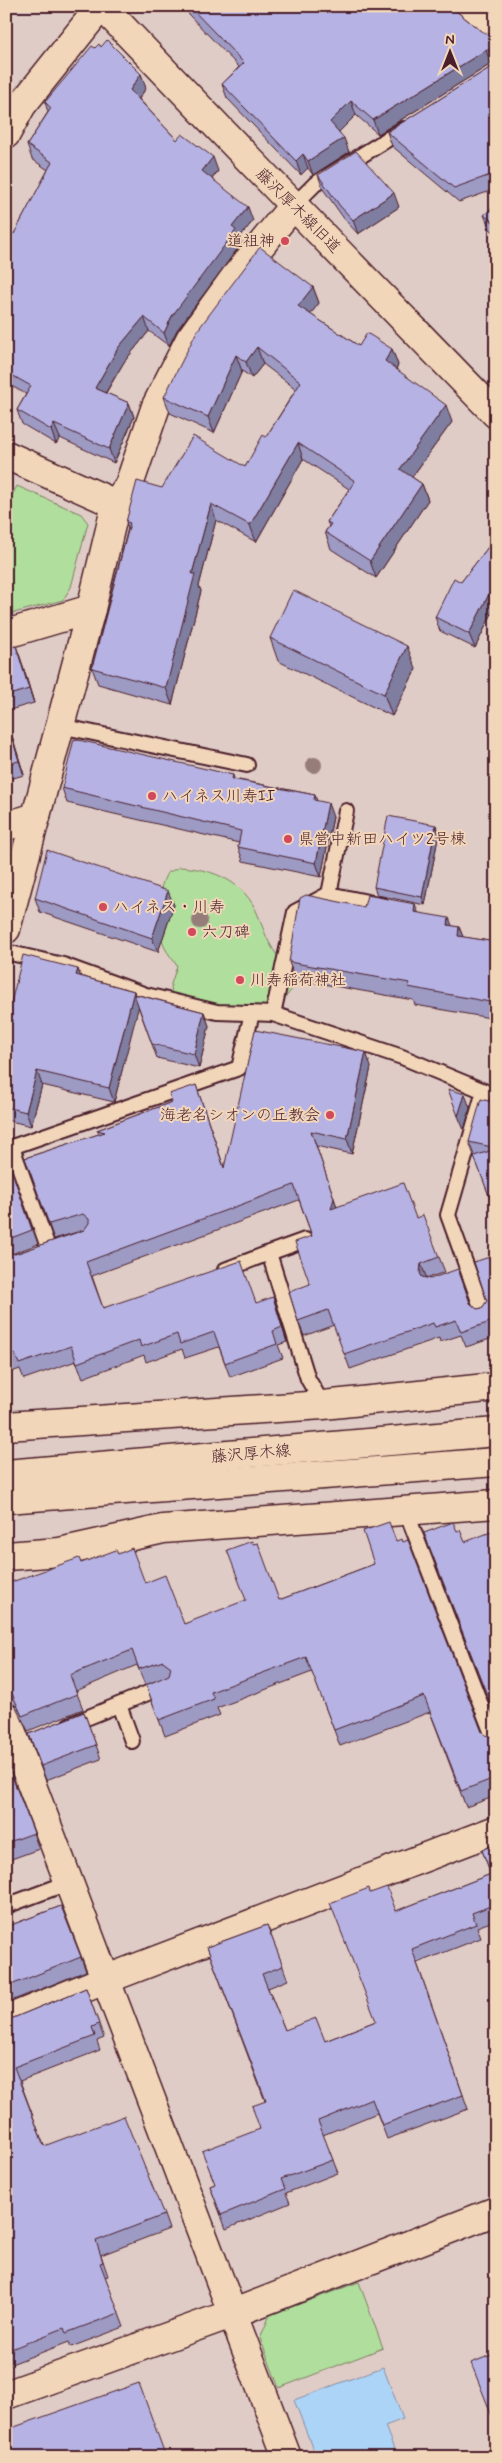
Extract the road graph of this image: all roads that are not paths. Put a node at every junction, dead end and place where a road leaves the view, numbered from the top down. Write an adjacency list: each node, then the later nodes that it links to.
1 (101, 6): 5 (street); 6 (street, 藤沢厚木線旧道)
2 (462, 6): 3 (street)
3 (496, 33)
4 (420, 119): 6 (lane)
5 (7, 132)
6 (292, 207): 7 (street, 藤沢厚木線旧道); 9 (street)
7 (496, 414)
8 (6, 455): 9 (street)
9 (116, 504): 10 (street)
10 (92, 608): 11 (street); 12 (street)
11 (6, 634)
12 (60, 726): 13 (lane); 15 (street)
13 (247, 764)
14 (346, 811): 17 (lane)
15 (36, 817): 16 (street); 19 (street)
16 (6, 826)
17 (329, 894): 18 (lane); 22 (lane)
18 (397, 908)
19 (6, 929)
20 (6, 952): 21 (lane)
21 (252, 1012): 22 (lane); 24 (lane)
22 (273, 1014): 23 (lane)
23 (490, 1093): 31 (lane)
24 (9, 1148): 27 (lane)
25 (305, 1240): 28 (lane)
26 (68, 1244): 27 (lane)
27 (49, 1250): 29 (lane)
28 (269, 1253): 30 (lane); 33 (lane)
29 (34, 1255)
30 (216, 1273)
31 (484, 1315)
32 (496, 1387): 33 (street)
33 (323, 1405): 34 (street)
34 (6, 1426)
35 (496, 1432): 38 (street, 藤沢厚木線)
36 (496, 1462): 38 (street, 藤沢厚木線)
37 (6, 1474): 38 (street, 藤沢厚木線)
38 (131, 1476): 39 (street, 藤沢厚木線)
39 (6, 1500)
40 (496, 1504): 41 (street)
41 (406, 1511): 42 (street); 48 (lane)
42 (6, 1556)
43 (168, 1685): 44 (lane)
44 (119, 1705): 46 (lane); 47 (lane)
45 (6, 1717): 50 (street)
46 (54, 1730)
47 (132, 1741)
48 (496, 1744)
49 (496, 1830): 52 (street)
50 (70, 1882): 51 (lane); 52 (street)
51 (6, 1906)
52 (107, 1979): 53 (street); 55 (street)
53 (6, 2020)
54 (496, 2210): 55 (street)
55 (234, 2314): 56 (street); 57 (street)
56 (6, 2395)
57 (287, 2457)

